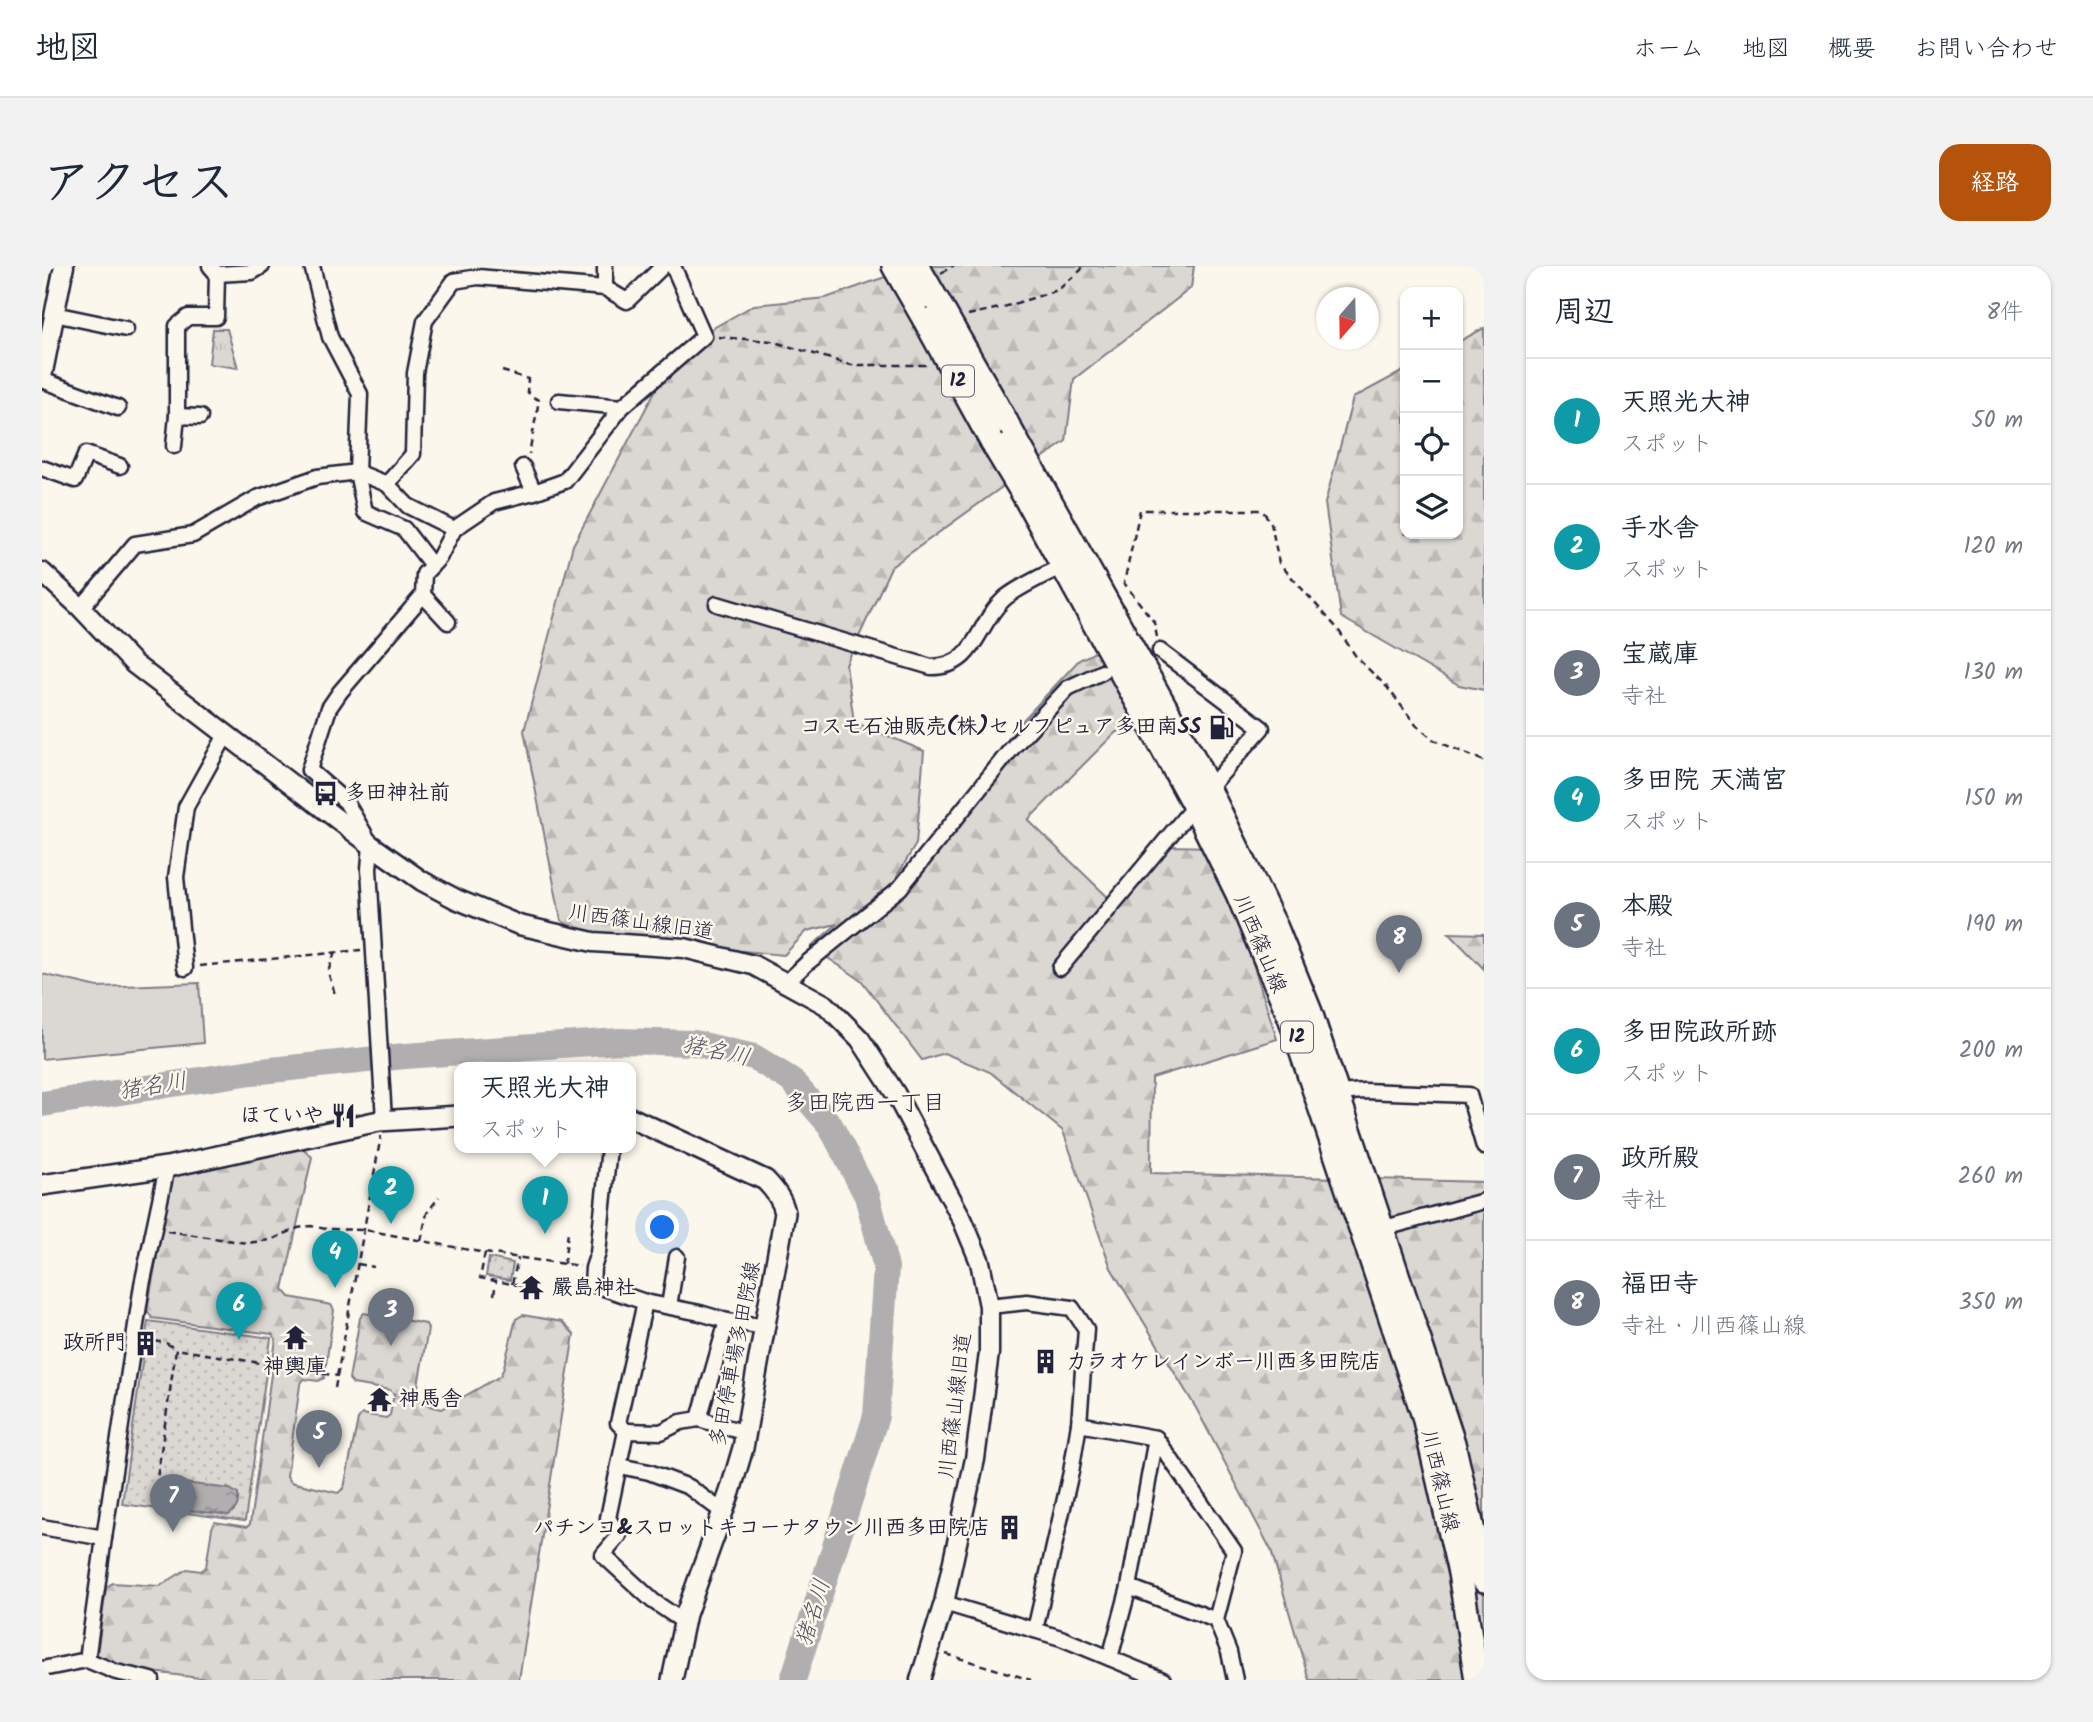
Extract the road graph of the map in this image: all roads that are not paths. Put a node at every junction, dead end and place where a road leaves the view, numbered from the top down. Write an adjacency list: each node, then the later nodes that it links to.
1 (64, 266): 12 (street)
2 (262, 266): 9 (street)
3 (312, 266): 24 (street)
4 (605, 266): 10 (street)
5 (663, 266): 10 (street)
6 (673, 266): 16 (street)
7 (894, 266): 11 (main road, 川西篠山線 / 12)
8 (917, 266): 11 (main road, 川西篠山線 / 12)
9 (214, 270): 18 (street)
10 (605, 288): 25 (street)
11 (932, 311): 29 (main road, 川西篠山線 / 12, bridge); 38 (main road, 川西篠山線 / 12, bridge)
12 (54, 314): 13 (street); 14 (street)
13 (126, 328)
14 (42, 379): 17 (street)
15 (559, 401): 16 (street)
16 (622, 407): 26 (street)
17 (118, 408)
18 (177, 416): 19 (street); 20 (street)
19 (200, 416)
20 (174, 446)
21 (120, 467): 23 (street)
22 (523, 467): 26 (street)
23 (42, 468)
24 (357, 472): 25 (street); 28 (street); 33 (street)
25 (387, 484): 27 (street)
26 (534, 492): 27 (street)
27 (454, 529): 28 (street)
28 (431, 565): 31 (street)
29 (1062, 566): 32 (street); 38 (main road, 川西篠山線 / 12)
30 (42, 572): 33 (street, 川西篠山線旧道)
31 (424, 595): 34 (street); 39 (street)
32 (717, 604)
33 (81, 607): 37 (street, 川西篠山線旧道)
34 (448, 622)
35 (1160, 651): 38 (street)
36 (1102, 672): 42 (street)
37 (226, 735): 39 (street, 川西篠山線旧道); 40 (street)
38 (1201, 796): 41 (street); 43 (main road, 川西篠山線 / 12); 82 (main road, 川西篠山線 / 12)
39 (371, 845): 42 (street, 川西篠山線旧道); 44 (street)
40 (185, 968)
41 (1060, 968)
42 (787, 982): 56 (street, 川西篠山線旧道)
43 (1338, 1093): 47 (street); 52 (main road, 川西篠山線 / 12)
44 (384, 1111): 45 (main road); 49 (main road)
45 (454, 1116)
46 (636, 1120): 58 (main road, 多田停車場多田院線)
47 (1484, 1147)
48 (608, 1153): 54 (street)
49 (167, 1167): 50 (main road); 67 (street)
50 (42, 1185)
51 (1484, 1200): 52 (street)
52 (1381, 1229): 68 (main road, 川西篠山線 / 12)
53 (677, 1257): 55 (street)
54 (645, 1303): 55 (street); 61 (street)
55 (668, 1306): 57 (street)
56 (989, 1306): 60 (street); 70 (street, 川西篠山線旧道)
57 (727, 1321): 58 (street); 59 (street)
58 (766, 1327): 62 (main road, 多田停車場多田院線)
59 (699, 1419): 61 (street); 62 (street)
60 (1079, 1424): 63 (street); 73 (street)
61 (626, 1431): 64 (street)
62 (746, 1433): 65 (main road, 多田停車場多田院線)
63 (1156, 1438): 69 (street); 71 (street)
64 (620, 1465): 65 (street); 72 (street)
65 (723, 1512): 72 (main road, 多田停車場多田院線)
66 (42, 1527): 67 (street)
67 (104, 1538): 75 (street)
68 (1484, 1580)
69 (1129, 1587): 71 (street); 74 (street)
70 (944, 1603): 73 (street); 79 (street, 川西篠山線旧道)
71 (1216, 1620): 81 (street)
72 (684, 1622): 78 (main road, 多田停車場多田院線)
73 (1035, 1630): 74 (street)
74 (1110, 1658): 80 (street)
75 (87, 1660): 76 (street); 77 (street)
76 (42, 1670)
77 (152, 1680)
78 (672, 1680)
79 (920, 1680)
80 (1163, 1680)
81 (1235, 1680)
82 (1477, 1680)

